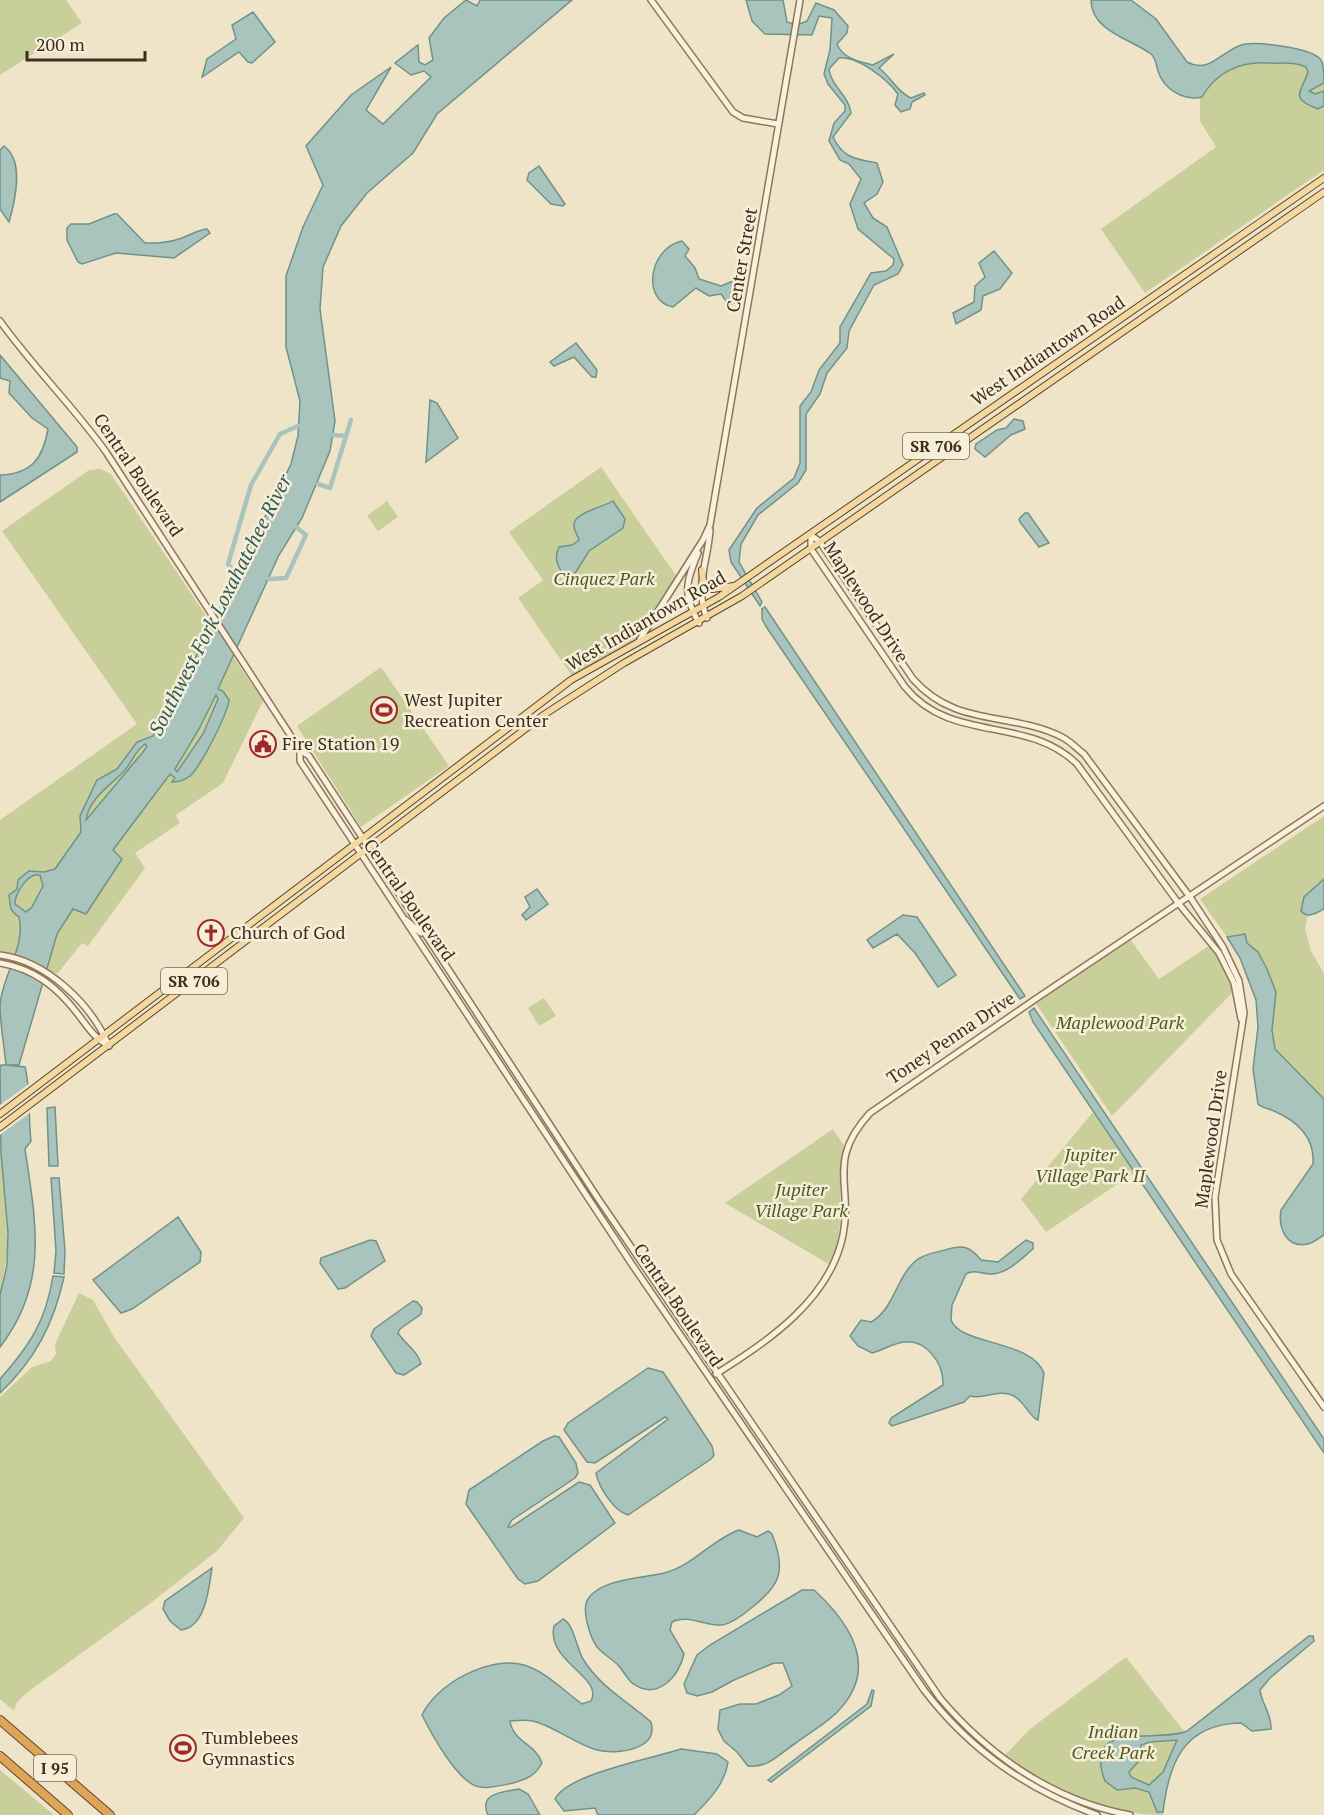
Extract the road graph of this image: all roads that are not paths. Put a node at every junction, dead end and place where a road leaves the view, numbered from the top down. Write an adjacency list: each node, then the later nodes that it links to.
1 (651, 0): 3 (street)
2 (800, 0): 3 (street, Center Street)
3 (778, 124): 7 (street, Center Street)
4 (1324, 178): 8 (main road, West Indiantown Road / SR 706)
5 (1324, 192): 10 (main road, West Indiantown Road / SR 706)
6 (0, 321): 19 (street, Central Boulevard)
7 (710, 525): 9 (street, Center Street); 12 (street, Center Street)
8 (811, 535): 10 (street, Maplewood Drive); 11 (street, Maplewood Drive); 13 (main road, West Indiantown Road / SR 706)
9 (703, 540): 15 (street); 18 (street, Center Street)
10 (820, 542): 11 (main road, West Indiantown Road / SR 706); 25 (street, Maplewood Drive)
11 (811, 549): 16 (main road, West Indiantown Road / SR 706); 26 (street, Maplewood Drive)
12 (702, 570): 13 (main road); 14 (street, Center Street)
13 (740, 584): 14 (main road, West Indiantown Road / SR 706)
14 (703, 608): 15 (main road, West Indiantown Road / SR 706); 16 (street, Center Street)
15 (694, 614): 17 (street); 18 (main road, West Indiantown Road / SR 706)
16 (707, 618): 17 (main road, West Indiantown Road / SR 706)
17 (699, 623): 23 (main road, West Indiantown Road / SR 706)
18 (636, 645): 21 (main road, West Indiantown Road / SR 706)
19 (300, 750): 21 (street, Central Boulevard); 22 (street, Central Boulevard)
20 (1324, 806): 25 (street, Toney Penna Drive)
21 (363, 838): 22 (main road, West Indiantown Road / SR 706); 23 (street, Central Boulevard)
22 (353, 845): 24 (street, Central Boulevard); 34 (main road, West Indiantown Road / SR 706)
23 (368, 847): 24 (main road, West Indiantown Road / SR 706); 28 (street, Central Boulevard)
24 (359, 854): 27 (street, Central Boulevard); 36 (main road, West Indiantown Road / SR 706)
25 (1190, 897): 26 (street, Toney Penna Drive); 33 (street, Maplewood Drive)
26 (1179, 904): 33 (street, Maplewood Drive); 39 (street, Toney Penna Drive)
27 (405, 921): 28 (street); 32 (street, Central Boulevard)
28 (433, 946): 31 (street, Central Boulevard)
29 (3, 956): 34 (street)
30 (3, 963): 35 (street)
31 (454, 977): 32 (street); 39 (street, Central Boulevard)
32 (447, 982): 40 (street, Central Boulevard)
33 (1242, 1024): 41 (street, Maplewood Drive)
34 (104, 1035): 35 (main road, West Indiantown Road / SR 706); 36 (street)
35 (97, 1040): 36 (street); 37 (main road, West Indiantown Road / SR 706)
36 (109, 1046): 38 (main road, West Indiantown Road / SR 706)
37 (0, 1114)
38 (0, 1127)
39 (717, 1374): 40 (street, Toney Penna Drive); 49 (street, Central Boulevard)
40 (710, 1378): 48 (street, Central Boulevard)
41 (1324, 1407)
42 (0, 1720): 47 (highway, I 95)
43 (0, 1756): 45 (highway, I 95)
44 (0, 1762): 45 (highway)
45 (34, 1785): 46 (highway, I 95)
46 (68, 1815)
47 (111, 1815)
48 (1097, 1815)
49 (1130, 1815)

